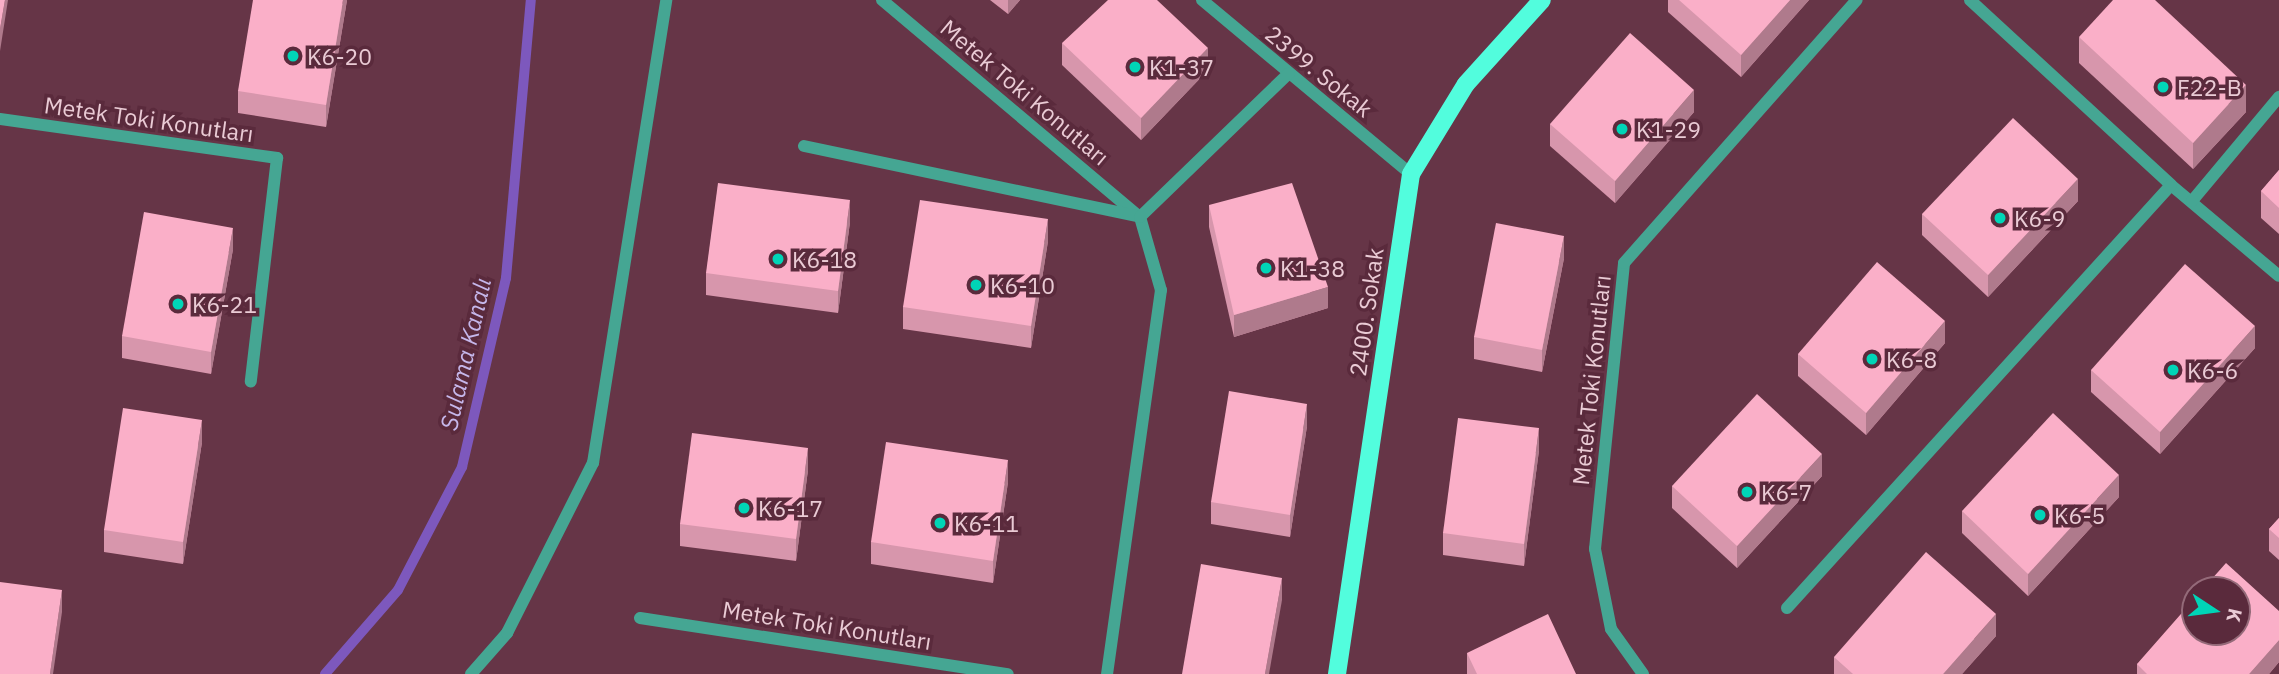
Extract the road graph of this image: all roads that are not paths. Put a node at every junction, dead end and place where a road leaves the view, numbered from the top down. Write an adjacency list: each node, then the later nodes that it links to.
1 (666, 0): 19 (street)
2 (882, 0): 14 (street, Metek Toki Konutları)
3 (1202, 0): 7 (street, 2399. Sokak)
4 (1542, 0): 11 (main road, 2400. Sokak)
5 (1857, 0): 23 (street, Metek Toki Konutları)
6 (1969, 0): 12 (street)
7 (1289, 73): 11 (street, 2399. Sokak); 14 (street)
8 (2279, 97): 13 (street)
9 (0, 119): 16 (street, Metek Toki Konutları)
10 (804, 146): 14 (street)
11 (1411, 174): 22 (main road, 2400. Sokak)
12 (2171, 184): 13 (street); 17 (street)
13 (2192, 201): 15 (street)
14 (1140, 217): 21 (street)
15 (2279, 276)
16 (251, 381)
17 (1787, 608)
18 (640, 618): 20 (street, Metek Toki Konutları)
19 (471, 674)
20 (1008, 674)
21 (1107, 674)
22 (1337, 674)
23 (1643, 674)

